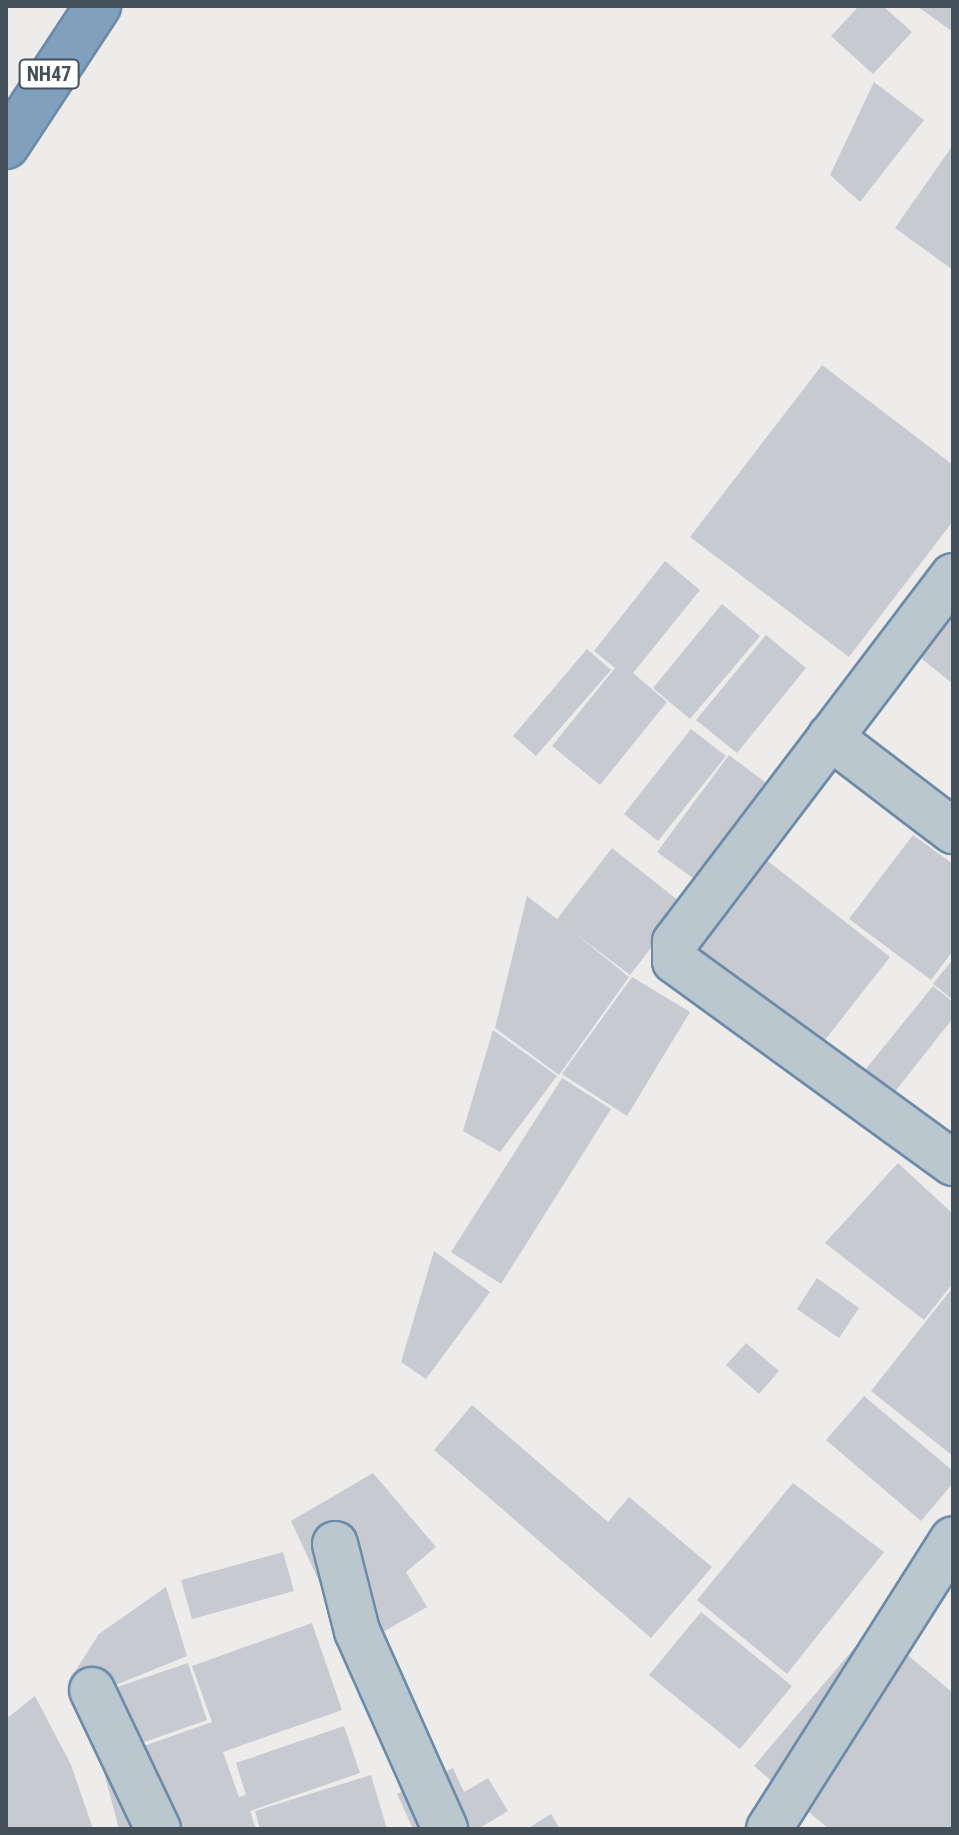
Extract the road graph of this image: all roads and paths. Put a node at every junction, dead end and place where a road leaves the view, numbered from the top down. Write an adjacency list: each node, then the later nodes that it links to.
1 (98, 6): 2 (highway, NH47)
2 (6, 146)
3 (953, 576): 4 (street)
4 (830, 737): 5 (street); 6 (street)
5 (953, 831)
6 (953, 1163)
7 (953, 1539): 12 (street)
8 (335, 1544): 11 (street)
9 (92, 1690): 10 (street)
10 (158, 1829)
11 (445, 1829)
12 (769, 1829)

